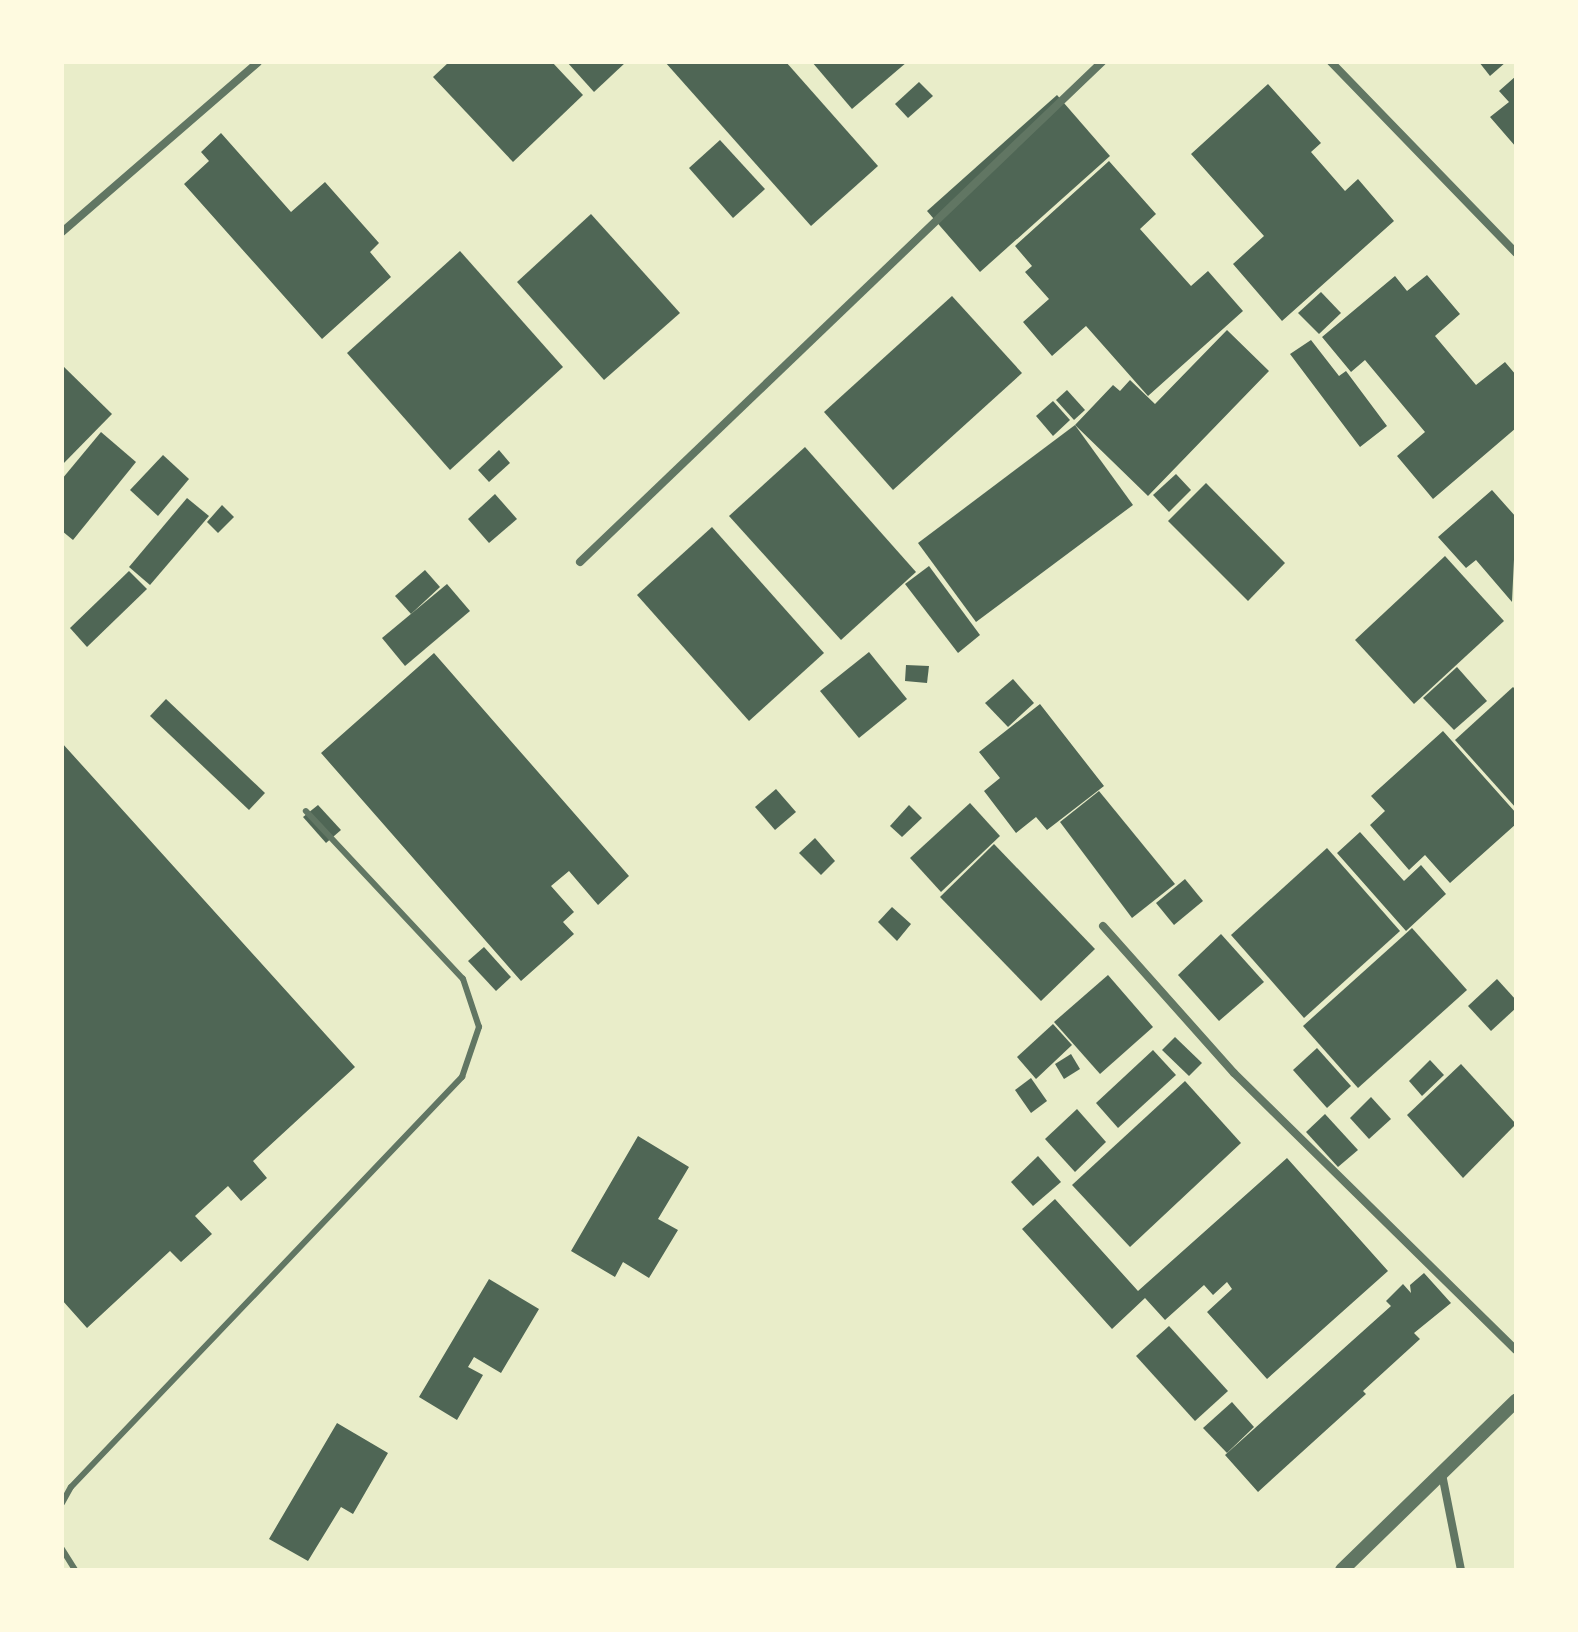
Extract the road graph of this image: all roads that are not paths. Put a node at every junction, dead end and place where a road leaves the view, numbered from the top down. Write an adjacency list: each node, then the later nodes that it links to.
1 (258, 62): 4 (street)
2 (1102, 62): 6 (street)
3 (1331, 62): 5 (street)
4 (62, 232)
5 (1516, 253)
6 (580, 562)
7 (306, 811): 12 (lane)
8 (1103, 926): 9 (street)
9 (1516, 1350)
10 (1516, 1401): 11 (street)
11 (1441, 1469): 15 (street); 16 (street)
12 (62, 1503)
13 (62, 1549): 14 (lane)
14 (75, 1570)
15 (1342, 1570)
16 (1461, 1570)

